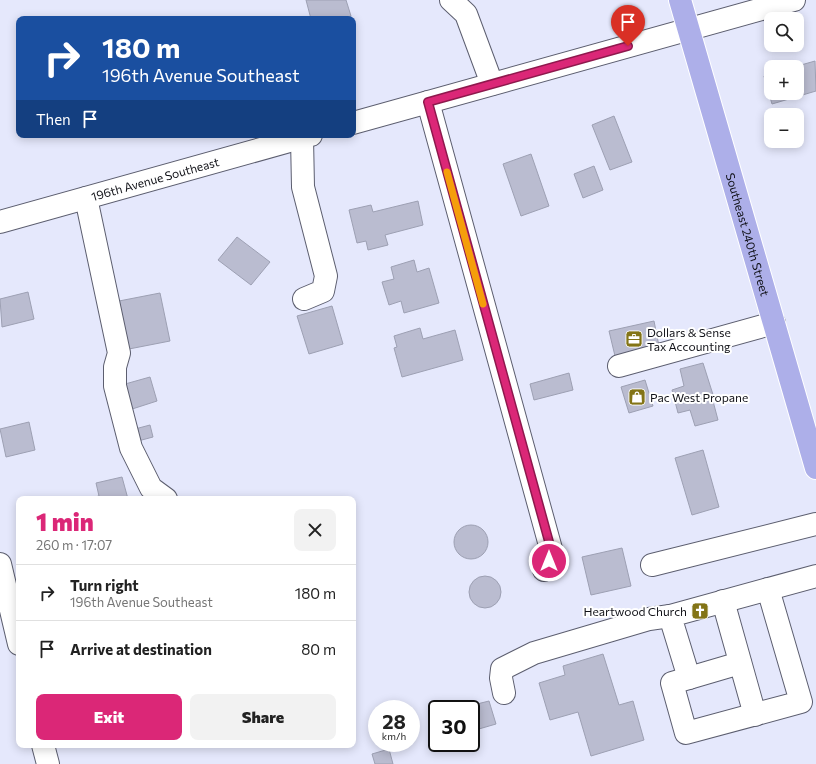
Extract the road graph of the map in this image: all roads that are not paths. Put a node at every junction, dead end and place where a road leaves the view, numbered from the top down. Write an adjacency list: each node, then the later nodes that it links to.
1 (451, 0): 5 (street)
2 (680, 0): 4 (main road, Southeast 240th Street)
3 (794, 0): 4 (street)
4 (689, 30): 5 (street); 13 (main road, Southeast 240th Street)
5 (492, 84): 6 (street)
6 (428, 102): 7 (street); 20 (street)
7 (356, 122)
8 (299, 138): 10 (street, 196th Avenue Southeast)
9 (306, 138): 12 (street)
10 (86, 198): 11 (street, 196th Avenue Southeast); 16 (street)
11 (0, 222)
12 (304, 299)
13 (774, 323): 14 (street); 15 (main road, Southeast 240th Street)
14 (619, 366)
15 (816, 468)
16 (162, 496)
17 (816, 524): 19 (street)
18 (0, 564): 25 (street)
19 (652, 565)
20 (544, 570)
21 (816, 576): 22 (street)
22 (768, 589): 23 (street); 29 (street)
23 (723, 602): 24 (street); 26 (street)
24 (670, 616): 27 (street); 28 (street)
25 (16, 631)
26 (740, 663): 27 (street); 29 (street)
27 (689, 678): 29 (street)
28 (504, 693)
29 (755, 715)
30 (44, 748): 31 (street)
31 (48, 764)

